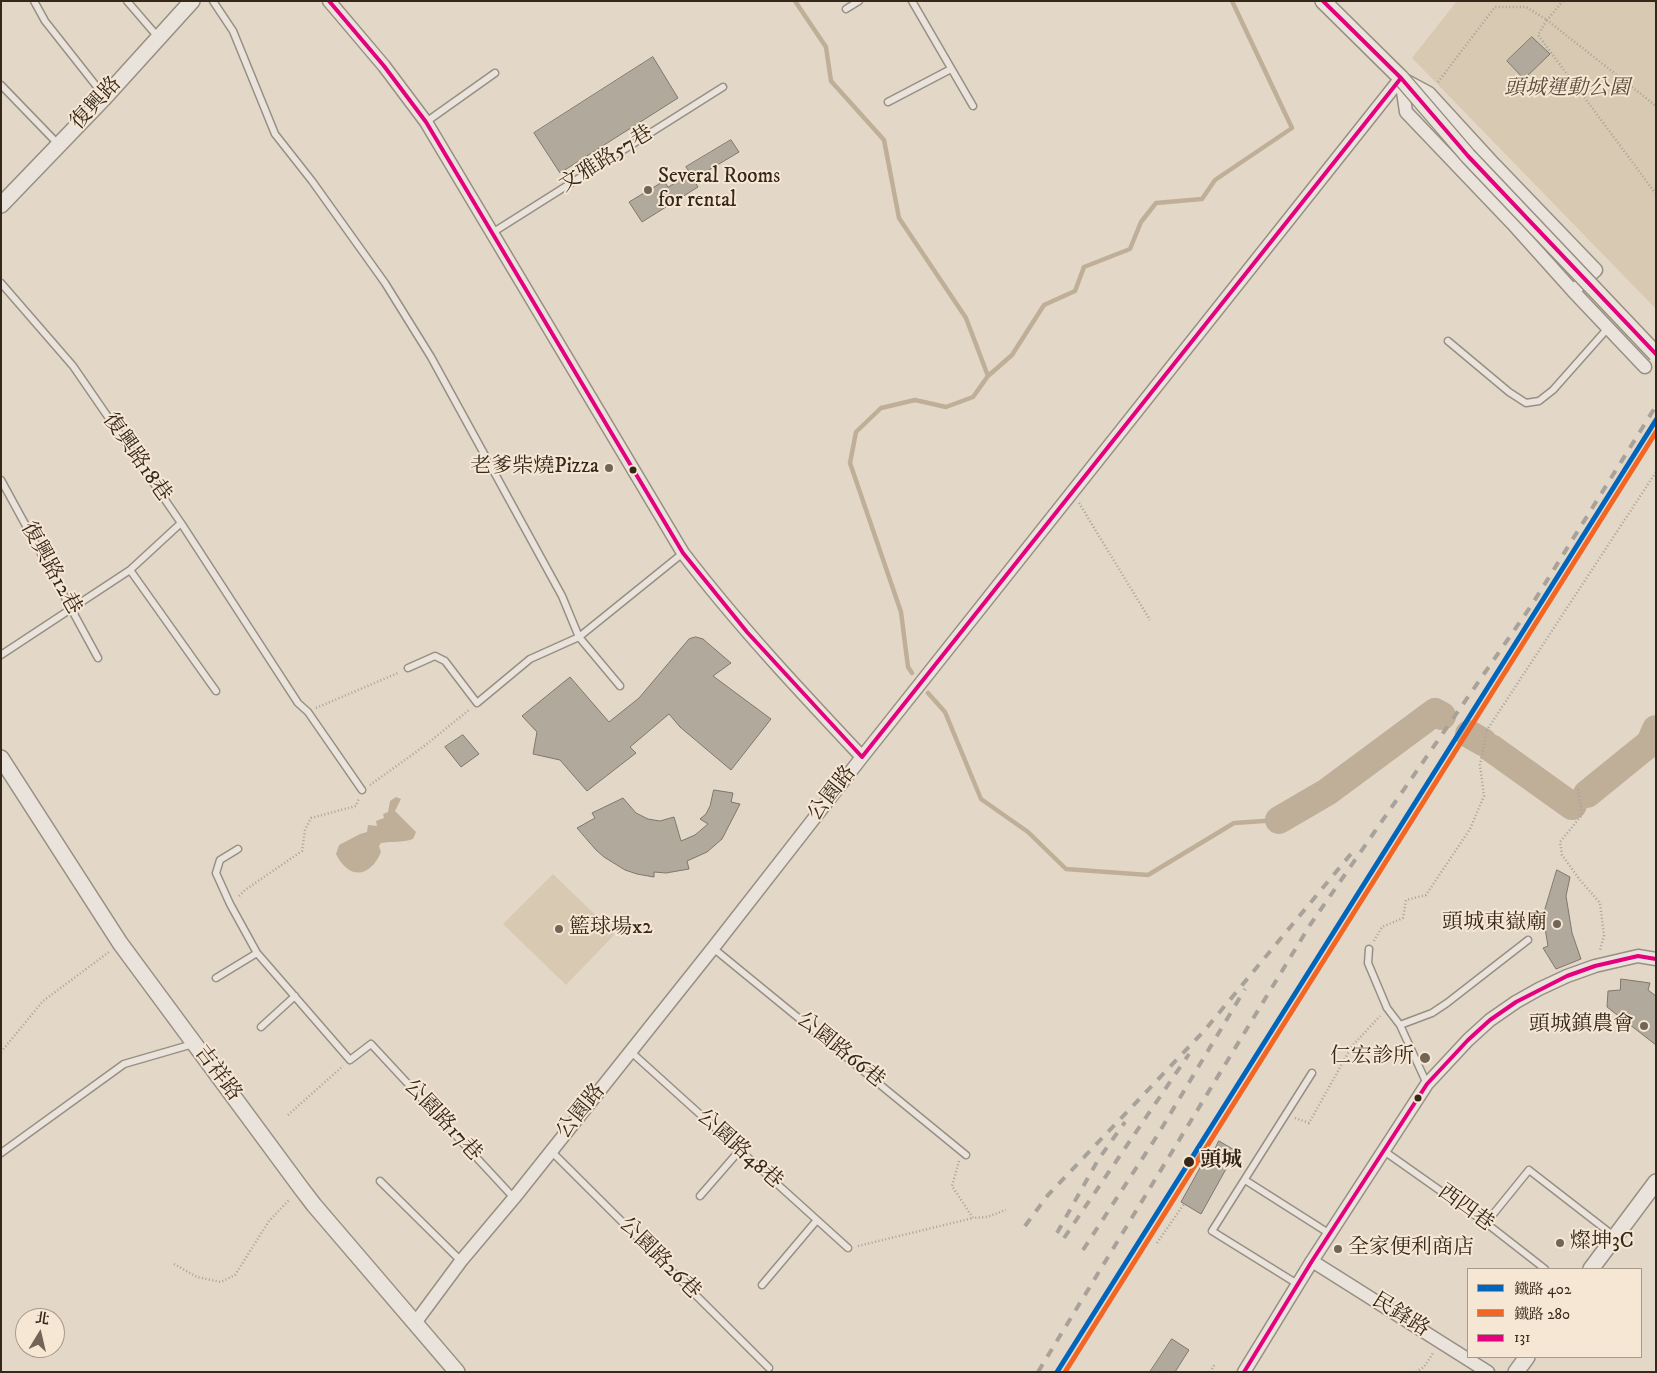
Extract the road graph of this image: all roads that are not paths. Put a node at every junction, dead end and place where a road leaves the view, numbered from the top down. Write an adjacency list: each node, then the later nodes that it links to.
1 (34, 1): 16 (lane)
2 (127, 1): 10 (lane)
3 (192, 1): 10 (street, 復興路)
4 (213, 1): 34 (lane)
5 (329, 1): 19 (street)
6 (859, 1): 9 (lane)
7 (912, 1): 11 (lane)
8 (1323, 1): 13 (street)
9 (846, 9)
10 (159, 38): 16 (street, 復興路)
11 (951, 69): 17 (lane); 18 (lane)
12 (495, 73): 19 (lane)
13 (1401, 78): 24 (street); 24 (street); 27 (street, bridge); 40 (street, 公園路)
14 (1, 84): 20 (lane)
15 (723, 87): 22 (lane, 文雅路57巷)
16 (105, 96): 20 (street, 復興路)
17 (888, 102)
18 (973, 106)
19 (426, 122): 22 (street)
20 (59, 145): 21 (street, 復興路)
21 (1, 205)
22 (492, 233): 31 (street)
23 (1, 283): 30 (lane, 復興路18巷)
24 (1573, 291): 25 (street)
25 (1608, 328): 26 (lane); 28 (street)
26 (1448, 341)
27 (1656, 354)
28 (1645, 368)
29 (1, 480): 33 (lane, 復興路12巷)
30 (181, 523): 32 (lane); 42 (lane, 復興路18巷)
31 (683, 553): 34 (lane); 40 (street)
32 (130, 570): 33 (lane); 39 (lane)
33 (72, 609): 35 (lane); 36 (lane, 復興路12巷)
34 (579, 637): 37 (lane); 38 (lane)
35 (1, 655)
36 (98, 658)
37 (408, 668)
38 (620, 686)
39 (216, 691)
40 (862, 757): 45 (street, 公園路)
41 (1, 758): 53 (street, 吉祥路)
42 (362, 790)
43 (238, 849): 47 (lane)
44 (1528, 940): 51 (lane)
45 (713, 948): 54 (street, 公園路); 61 (lane, 公園路66巷)
46 (1369, 949): 51 (lane)
47 (258, 953): 49 (lane); 50 (lane)
48 (1656, 959): 56 (street)
49 (216, 978)
50 (295, 996): 52 (lane); 66 (lane, 公園路17巷)
51 (1400, 1025): 56 (lane)
52 (261, 1027)
53 (194, 1044): 60 (lane); 78 (street, 吉祥路)
54 (630, 1051): 57 (lane, 公園路48巷); 58 (street, 公園路)
55 (1312, 1073): 62 (lane)
56 (1427, 1084): 59 (street)
57 (740, 1150): 65 (lane); 67 (lane, 公園路48巷)
58 (550, 1151): 66 (street, 公園路); 80 (lane, 公園路26巷)
59 (1384, 1151): 68 (lane, 西四巷); 69 (street)
60 (1, 1153)
61 (966, 1155)
62 (1245, 1180): 69 (lane); 76 (lane)
63 (380, 1181): 73 (lane)
64 (1656, 1182): 70 (street)
65 (700, 1196)
66 (514, 1198): 73 (street, 公園路)
67 (817, 1220): 71 (lane, 公園路48巷); 77 (lane)
68 (1486, 1223): 70 (lane); 74 (lane, 西四巷)
69 (1330, 1234): 72 (street)
70 (1614, 1237): 75 (street)
71 (848, 1248)
72 (1312, 1260): 76 (street); 83 (street, 民鋒路)
73 (461, 1261): 78 (street, 公園路)
74 (1544, 1268)
75 (1592, 1268)
76 (1298, 1284): 82 (street)
77 (762, 1285)
78 (415, 1323): 81 (street, 吉祥路)
79 (1526, 1358): 84 (street)
80 (769, 1368)
81 (457, 1372)
82 (1244, 1372)
83 (1488, 1372)
84 (1516, 1372)

